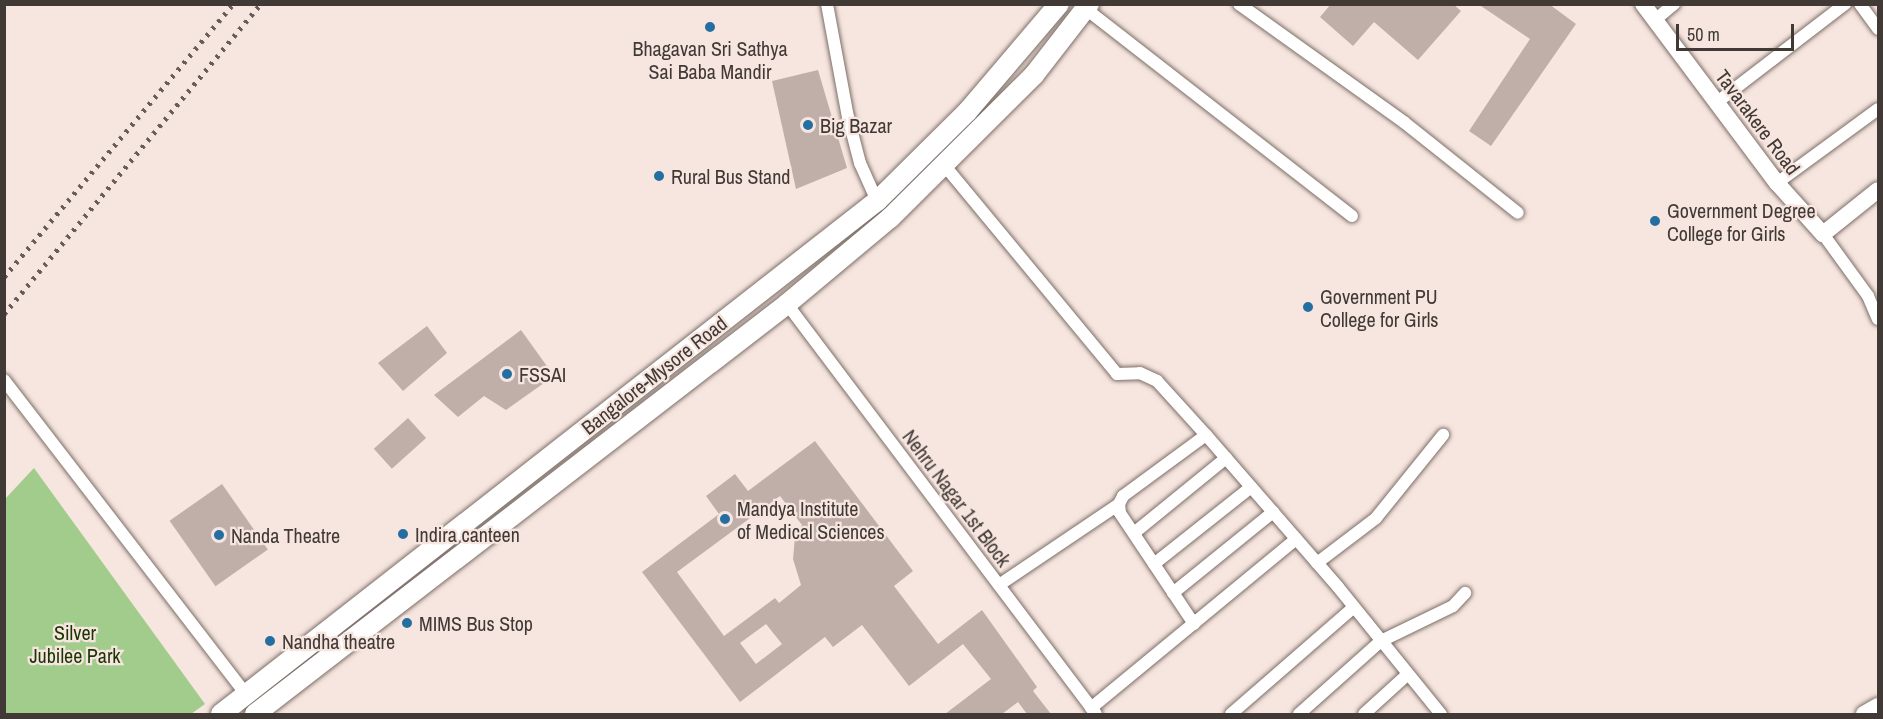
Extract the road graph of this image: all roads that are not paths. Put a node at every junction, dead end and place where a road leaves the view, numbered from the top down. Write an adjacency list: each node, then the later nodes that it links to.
1 (827, 4): 16 (street)
2 (1059, 4): 16 (main road, Bangalore-Mysore Road)
3 (1239, 4): 17 (street)
4 (1643, 4): 9 (street, Tavarakere Road)
5 (1674, 4): 9 (street)
6 (1845, 4): 11 (street)
7 (1860, 4): 10 (street)
8 (1088, 7): 13 (main road, Bangalore-Mysore Road); 18 (street)
9 (1655, 20): 11 (street, Tavarakere Road)
10 (1878, 29)
11 (1716, 103): 14 (street, Tavarakere Road)
12 (1878, 108): 14 (street)
13 (945, 166): 21 (main road, Bangalore-Mysore Road); 24 (street)
14 (1777, 183): 19 (street, Tavarakere Road)
15 (1878, 190): 19 (street)
16 (877, 201): 41 (main road, Bangalore-Mysore Road)
17 (1518, 213)
18 (1352, 216)
19 (1823, 234): 20 (street)
20 (1873, 293): 22 (street)
21 (787, 304): 34 (street, Nehru Nagar 1st Block); 43 (main road, Bangalore-Mysore Road)
22 (1878, 319)
23 (4, 380): 41 (street)
24 (1206, 435): 26 (street); 28 (street)
25 (1443, 435): 32 (street)
26 (1226, 458): 27 (street); 30 (street)
27 (1251, 487): 29 (street); 33 (street)
28 (1119, 504): 30 (street); 34 (street)
29 (1273, 512): 31 (street); 35 (street)
30 (1134, 533): 33 (street)
31 (1296, 539): 32 (street); 38 (street)
32 (1317, 563): 37 (street)
33 (1154, 564): 35 (street)
34 (999, 585): 42 (street, Nehru Nagar 1st Block)
35 (1173, 593): 38 (street)
36 (1465, 593): 39 (street)
37 (1354, 607): 39 (street); 46 (street)
38 (1194, 624): 42 (street)
39 (1382, 641): 40 (street); 47 (street)
40 (1408, 674): 44 (street); 48 (street)
41 (246, 694): 43 (street); 45 (main road, Bangalore-Mysore Road)
42 (1094, 711)
43 (259, 713)
44 (1436, 713)
45 (221, 714)
46 (1231, 714)
47 (1299, 714)
48 (1364, 714)

